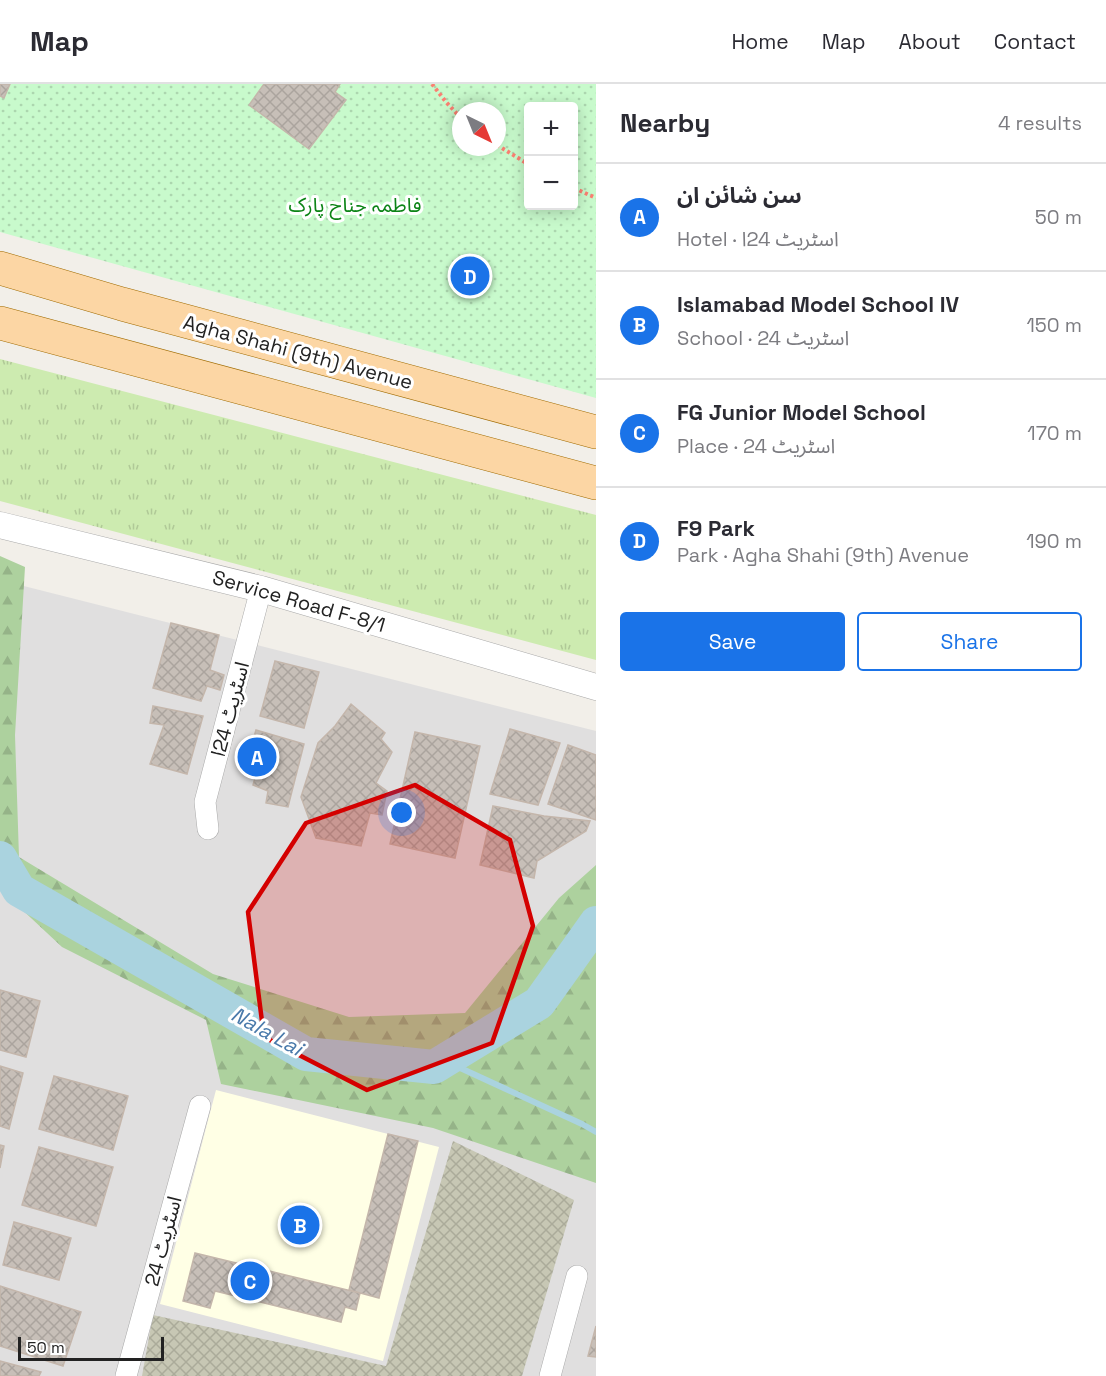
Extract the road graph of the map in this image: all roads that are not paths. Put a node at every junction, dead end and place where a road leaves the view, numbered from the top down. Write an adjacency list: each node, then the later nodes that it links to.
1 (0, 268): 3 (main road, Agha Shahi (9th) Avenue)
2 (0, 323): 4 (main road)
3 (596, 432)
4 (596, 483)
5 (0, 525): 6 (street, Service Road F-8/1)
6 (261, 589): 7 (street, Service Road F-8/1); 8 (street, اسٹریٹ 24ا)
7 (596, 687)
8 (208, 830)
9 (200, 1106): 11 (street, اسٹریٹ 24)
10 (577, 1276): 12 (street)
11 (126, 1376)
12 (550, 1376)

